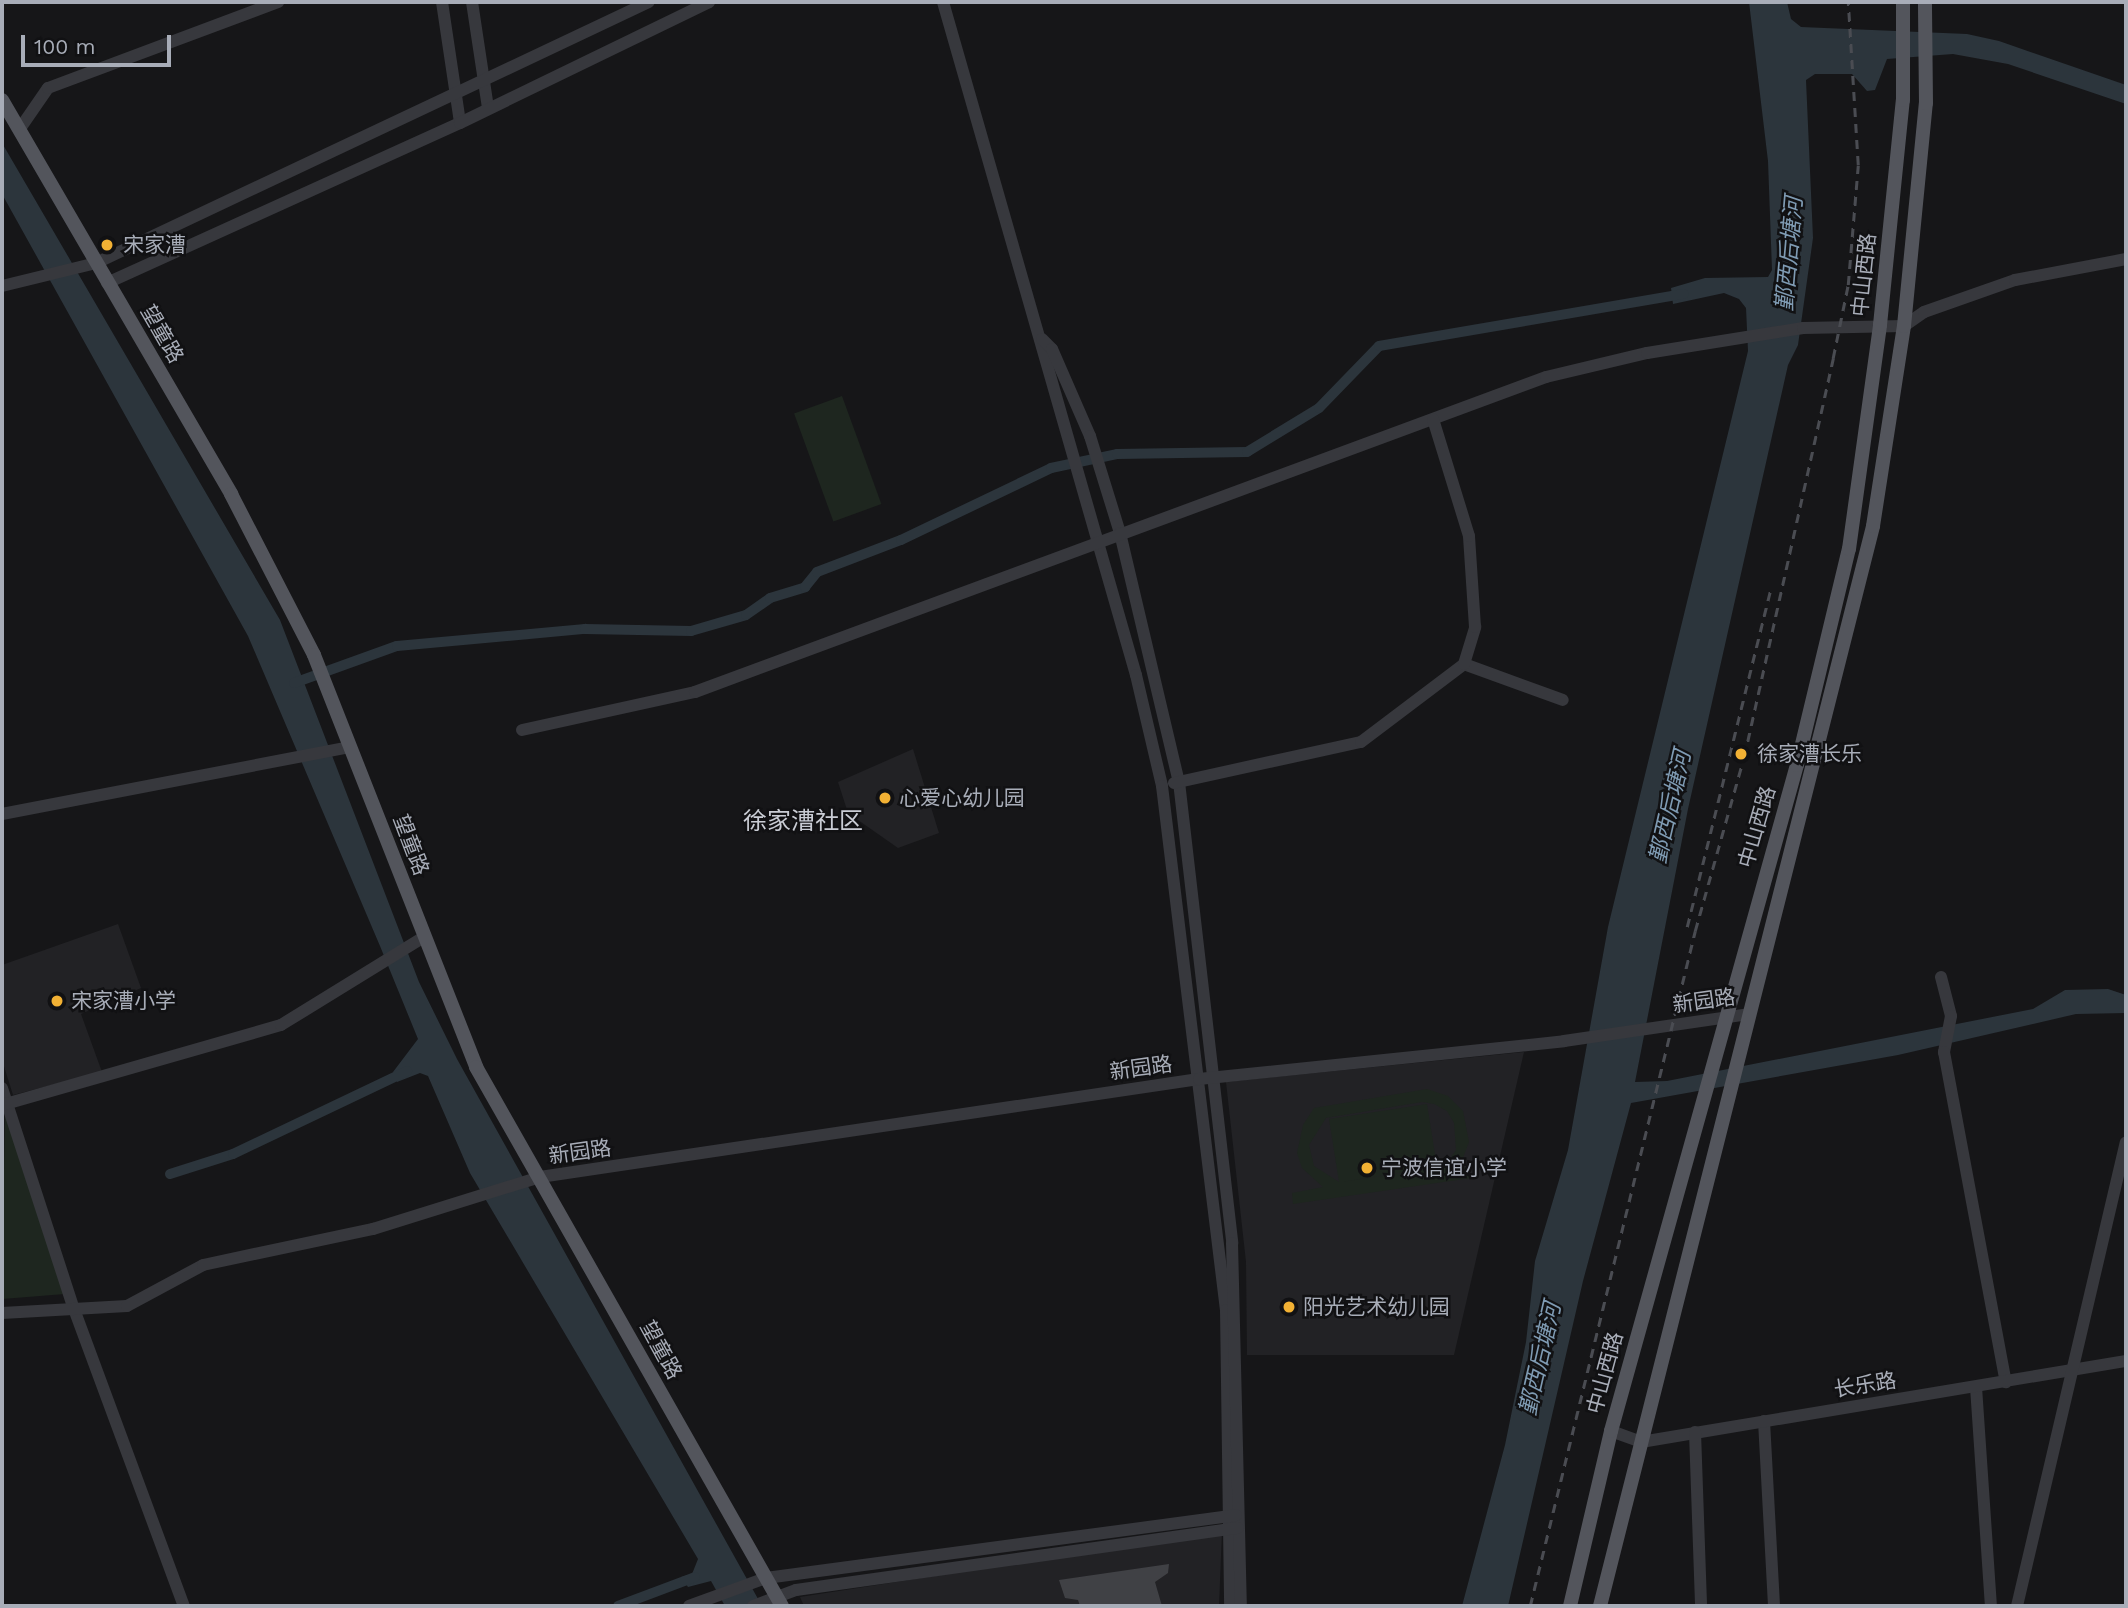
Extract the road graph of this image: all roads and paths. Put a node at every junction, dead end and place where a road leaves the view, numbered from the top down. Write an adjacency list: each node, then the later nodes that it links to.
1 (278, 2): 14 (street)
2 (442, 2): 10 (street)
3 (472, 2): 9 (street)
4 (649, 2): 9 (street)
5 (709, 2): 12 (street)
6 (943, 2): 21 (street)
7 (1903, 2): 19 (main road, 中山西路)
8 (1925, 2): 20 (main road, 中山西路)
9 (483, 82): 10 (street); 12 (street)
10 (455, 96): 13 (street); 16 (street)
11 (2, 100): 14 (main road, 望童路)
12 (488, 108): 13 (street)
13 (460, 122): 17 (street)
14 (19, 130): 16 (main road, 望童路)
15 (2126, 259): 20 (street)
16 (96, 263): 17 (main road, 望童路); 18 (street)
17 (107, 283): 28 (main road, 望童路)
18 (2, 286)
19 (1880, 325): 20 (street); 22 (street); 35 (main road, 中山西路)
20 (1904, 326): 34 (main road, 中山西路)
21 (1042, 339): 23 (street); 24 (street)
22 (1433, 419): 23 (street); 25 (street)
23 (1120, 533): 24 (street); 29 (street)
24 (1098, 540): 27 (street); 30 (street)
25 (1464, 664): 26 (street); 29 (street)
26 (1563, 700)
27 (522, 730)
28 (351, 747): 31 (street); 32 (main road, 望童路)
29 (1179, 782): 30 (street); 36 (street)
30 (1162, 786): 37 (street)
31 (2, 814)
32 (424, 937): 39 (street); 41 (main road, 望童路)
33 (1941, 977): 46 (street)
34 (1750, 1014): 35 (street, 新园路); 51 (main road, 中山西路)
35 (1723, 1018): 36 (street, 新园路); 49 (main road, 中山西路)
36 (1216, 1078): 37 (street, 新园路); 52 (street)
37 (1199, 1079): 41 (street, 新园路); 52 (street)
38 (2, 1088): 39 (street)
39 (4, 1104): 42 (street)
40 (2126, 1143): 45 (street)
41 (534, 1179): 42 (street, 新园路); 53 (main road, 望童路)
42 (74, 1309): 43 (street, 新园路); 56 (street)
43 (2, 1312)
44 (2126, 1361): 45 (street, 长乐路)
45 (2075, 1369): 46 (street, 长乐路); 65 (street)
46 (2006, 1382): 47 (street, 长乐路)
47 (1976, 1387): 48 (street, 长乐路); 64 (street)
48 (1764, 1421): 50 (street, 长乐路); 63 (street)
49 (1611, 1432): 51 (street, 长乐路); 60 (main road, 中山西路)
50 (1695, 1432): 51 (street, 长乐路); 62 (street)
51 (1641, 1442): 61 (main road, 中山西路)
52 (1235, 1521): 53 (street); 54 (street); 58 (street); 59 (street)
53 (766, 1578): 54 (main road, 望童路); 57 (street)
54 (779, 1602): 55 (street)
55 (757, 1605)
56 (184, 1606)
57 (689, 1606)
58 (1230, 1606)
59 (1241, 1606)
60 (1570, 1606)
61 (1600, 1606)
62 (1701, 1606)
63 (1774, 1606)
64 (1992, 1606)
65 (2017, 1606)

